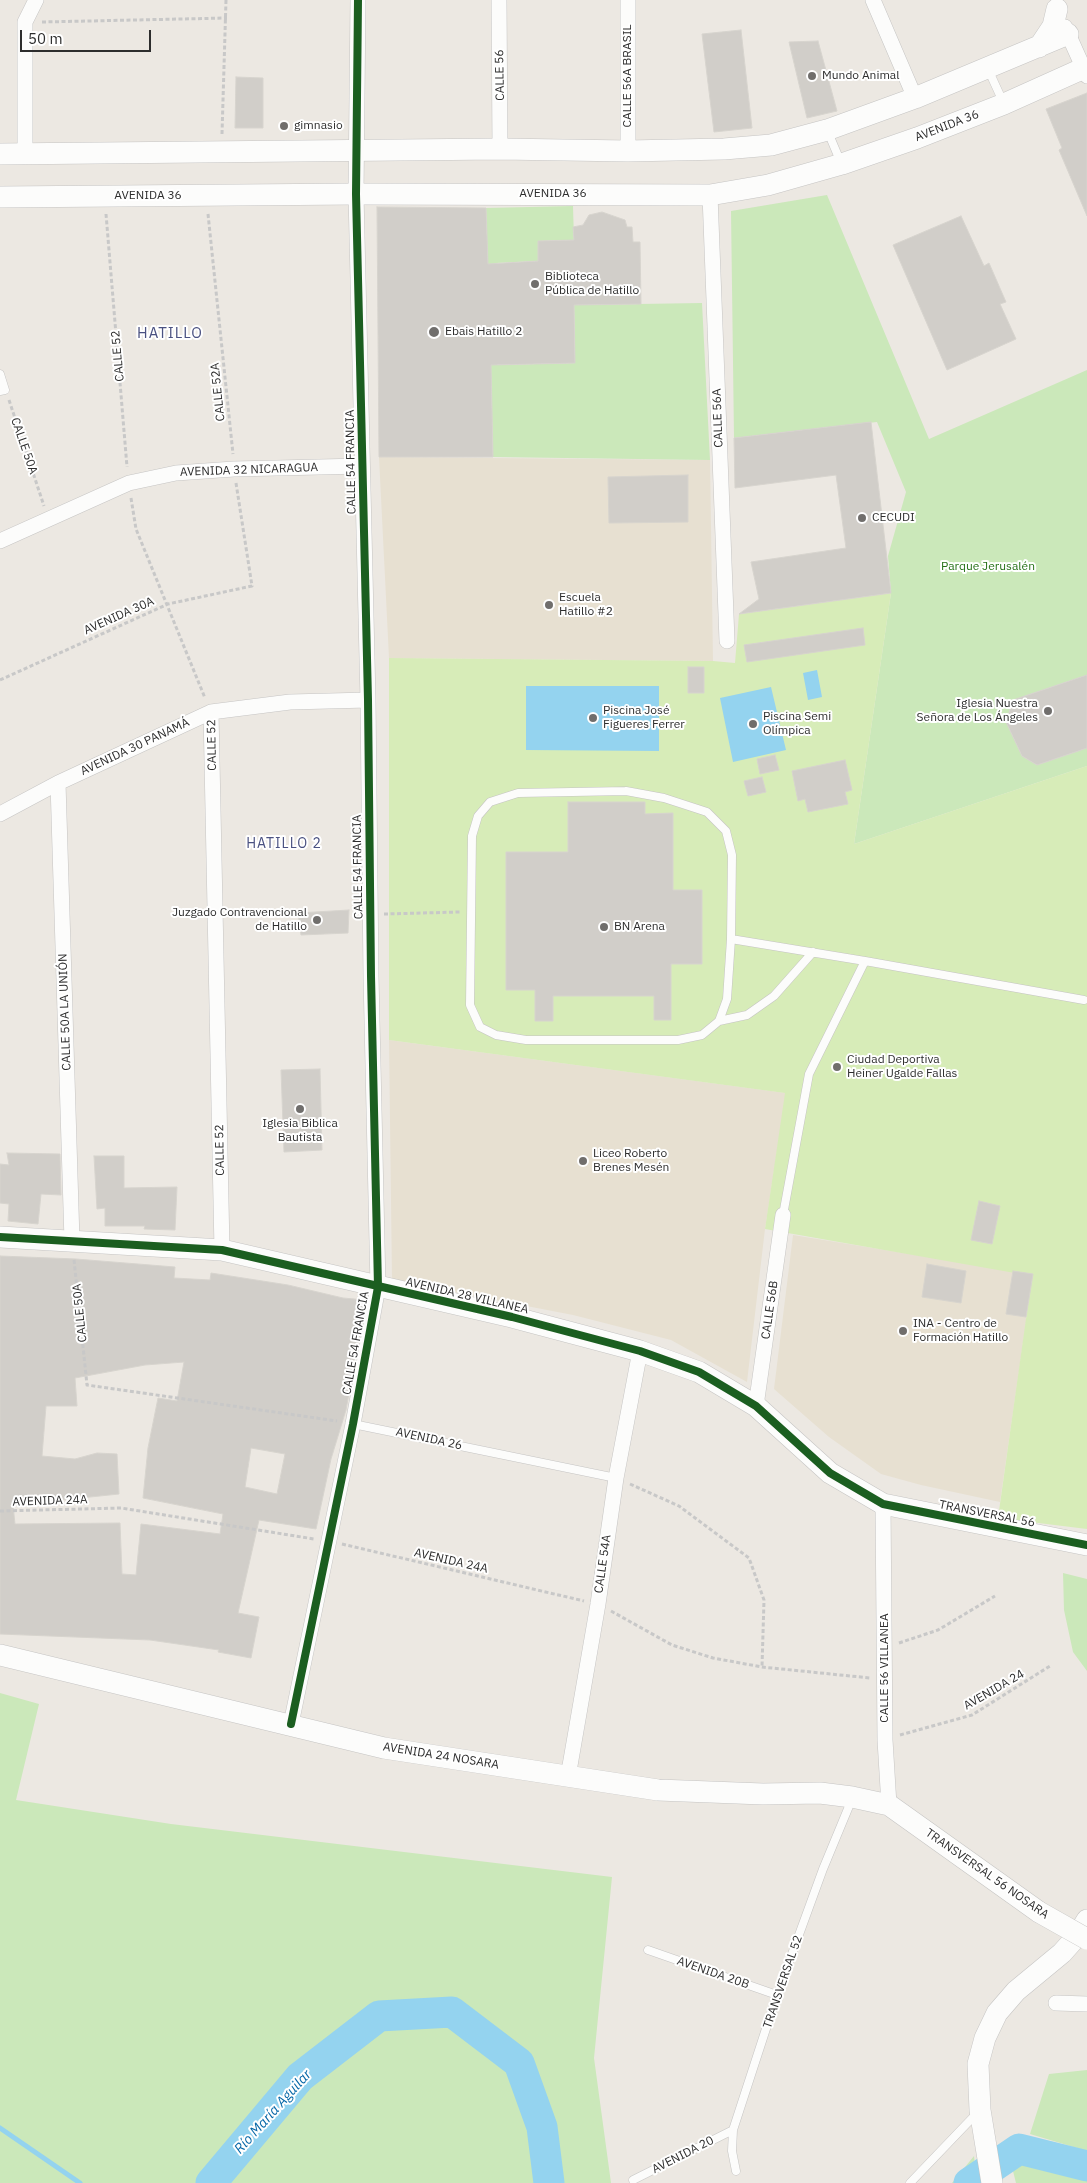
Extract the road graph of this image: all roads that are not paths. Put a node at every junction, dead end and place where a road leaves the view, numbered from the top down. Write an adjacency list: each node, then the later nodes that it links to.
1 (36, 0): 18 (street)
2 (358, 0): 15 (street, CALLE 54 FRANCIA)
3 (499, 0): 14 (street, CALLE 56)
4 (628, 0): 16 (street, CALLE 56A BRASIL)
5 (873, 0): 11 (street)
6 (1055, 5): 7 (street); 8 (street)
7 (1068, 34): 8 (street); 10 (street)
8 (1039, 47): 9 (street)
9 (988, 69): 11 (street); 12 (lane)
10 (1085, 72): 12 (street, AVENIDA 36)
11 (915, 98): 13 (street)
12 (1004, 104): 19 (street, AVENIDA 36)
13 (827, 130): 16 (street); 19 (lane)
14 (500, 149): 15 (street); 16 (street)
15 (356, 150): 18 (street); 20 (street, CALLE 54 FRANCIA)
16 (628, 152)
17 (0, 154): 18 (street)
18 (25, 154)
19 (842, 164): 21 (street, AVENIDA 36)
20 (356, 194): 21 (street, AVENIDA 36); 22 (street, AVENIDA 36); 25 (street, CALLE 54 FRANCIA)
21 (710, 195): 27 (street, CALLE 56A)
22 (0, 197)
23 (0, 374): 24 (lane)
24 (3, 391)
25 (362, 466): 26 (street, AVENIDA 32 NICARAGUA); 28 (street, CALLE 54 FRANCIA)
26 (0, 541)
27 (726, 641)
28 (368, 700): 29 (street, AVENIDA 30 PANAMÁ); 41 (street, CALLE 54 FRANCIA)
29 (211, 712): 30 (street, AVENIDA 30 PANAMÁ); 40 (street, CALLE 52)
30 (58, 783): 31 (street, AVENIDA 30 PANAMÁ); 39 (street, CALLE 50A LA UNIÓN)
31 (0, 814)
32 (731, 939): 33 (lane); 36 (lane); 36 (lane)
33 (813, 952): 34 (lane); 36 (lane)
34 (865, 961): 35 (lane); 37 (lane)
35 (1084, 1000)
36 (719, 1021)
37 (784, 1215): 43 (street, CALLE 56B)
38 (0, 1237): 39 (street, AVENIDA 28 VILLANEA)
39 (72, 1241): 40 (street, AVENIDA 28 VILLANEA)
40 (222, 1250): 41 (street, AVENIDA 28 VILLANEA)
41 (378, 1287): 42 (street, AVENIDA 28 VILLANEA); 44 (street, CALLE 54 FRANCIA)
42 (640, 1351): 43 (street, AVENIDA 28 VILLANEA); 45 (street, CALLE 54A)
43 (756, 1406): 46 (street, AVENIDA 28 VILLANEA)
44 (353, 1424): 45 (lane, AVENIDA 26); 51 (street, CALLE 54 FRANCIA)
45 (616, 1478): 52 (street, CALLE 54A)
46 (883, 1504): 47 (street, TRANSVERSAL 56); 48 (street, CALLE 56 VILLANEA)
47 (908, 1510): 48 (street); 49 (street, TRANSVERSAL 56)
48 (884, 1531): 54 (street, CALLE 56 VILLANEA)
49 (1087, 1545)
50 (0, 1655): 51 (street, AVENIDA 24 NOSARA)
51 (291, 1724): 52 (street, AVENIDA 24 NOSARA)
52 (568, 1777): 53 (street, AVENIDA 24 NOSARA)
53 (852, 1797): 54 (street, AVENIDA 24 NOSARA); 58 (lane, TRANSVERSAL 52)
54 (890, 1805): 56 (street, TRANSVERSAL 56 NOSARA, bridge)
55 (1087, 1920): 61 (street)
56 (1087, 1939)
57 (648, 1950): 58 (lane, AVENIDA 20B)
58 (777, 1995): 62 (lane, TRANSVERSAL 52)
59 (1056, 2002): 60 (street)
60 (1087, 2004)
61 (980, 2110): 65 (lane); 66 (street)
62 (733, 2130): 63 (lane, TRANSVERSAL 52); 64 (lane, AVENIDA 20)
63 (736, 2171)
64 (632, 2180)
65 (910, 2183)
66 (992, 2183)

